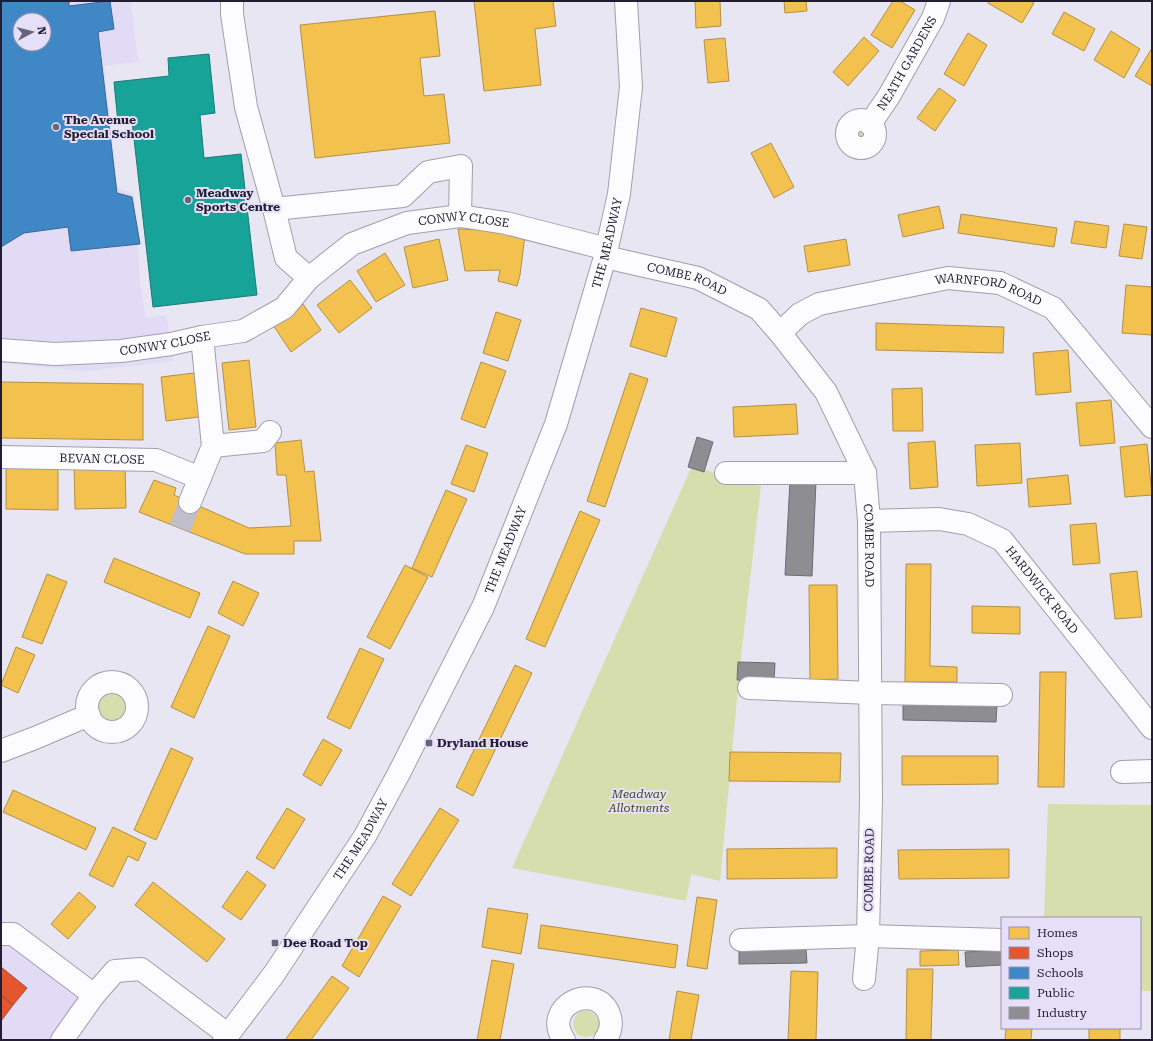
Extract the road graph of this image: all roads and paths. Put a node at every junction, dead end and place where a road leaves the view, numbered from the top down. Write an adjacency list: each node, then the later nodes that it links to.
1 (232, 1): 5 (street)
2 (626, 1): 7 (street, THE MEADWAY)
3 (939, 1): 4 (street, NEATH GARDENS)
4 (870, 124)
5 (274, 209): 6 (street); 8 (street)
6 (460, 216): 7 (street, CONWY CLOSE); 8 (street, CONWY CLOSE)
7 (606, 253): 9 (street, COMBE ROAD); 35 (street, THE MEADWAY)
8 (309, 278): 10 (street, CONWY CLOSE)
9 (780, 333): 12 (street, WARNFORD ROAD); 17 (street, COMBE ROAD)
10 (202, 337): 11 (street, CONWY CLOSE); 14 (street)
11 (1, 350)
12 (1152, 426)
13 (270, 432): 14 (street)
14 (213, 446): 18 (street)
15 (1, 457): 18 (street, BEVAN CLOSE)
16 (726, 473): 17 (street)
17 (865, 473): 20 (street, COMBE ROAD)
18 (200, 478): 19 (street)
19 (190, 502)
20 (869, 521): 22 (street, COMBE ROAD); 25 (street, HARDWICK ROAD)
21 (749, 688): 22 (street)
22 (871, 693): 23 (street); 30 (street, COMBE ROAD)
23 (1001, 695)
24 (89, 716): 26 (street)
25 (1152, 728)
26 (1, 751)
27 (1152, 771): 28 (street)
28 (1122, 772)
29 (1, 934): 34 (street)
30 (868, 936): 31 (street); 32 (street); 33 (street, COMBE ROAD)
31 (741, 940)
32 (1001, 940)
33 (864, 979)
34 (94, 996): 35 (street); 36 (street)
35 (226, 1037)
36 (62, 1040)
37 (564, 1040): 38 (street)
38 (605, 1040)

